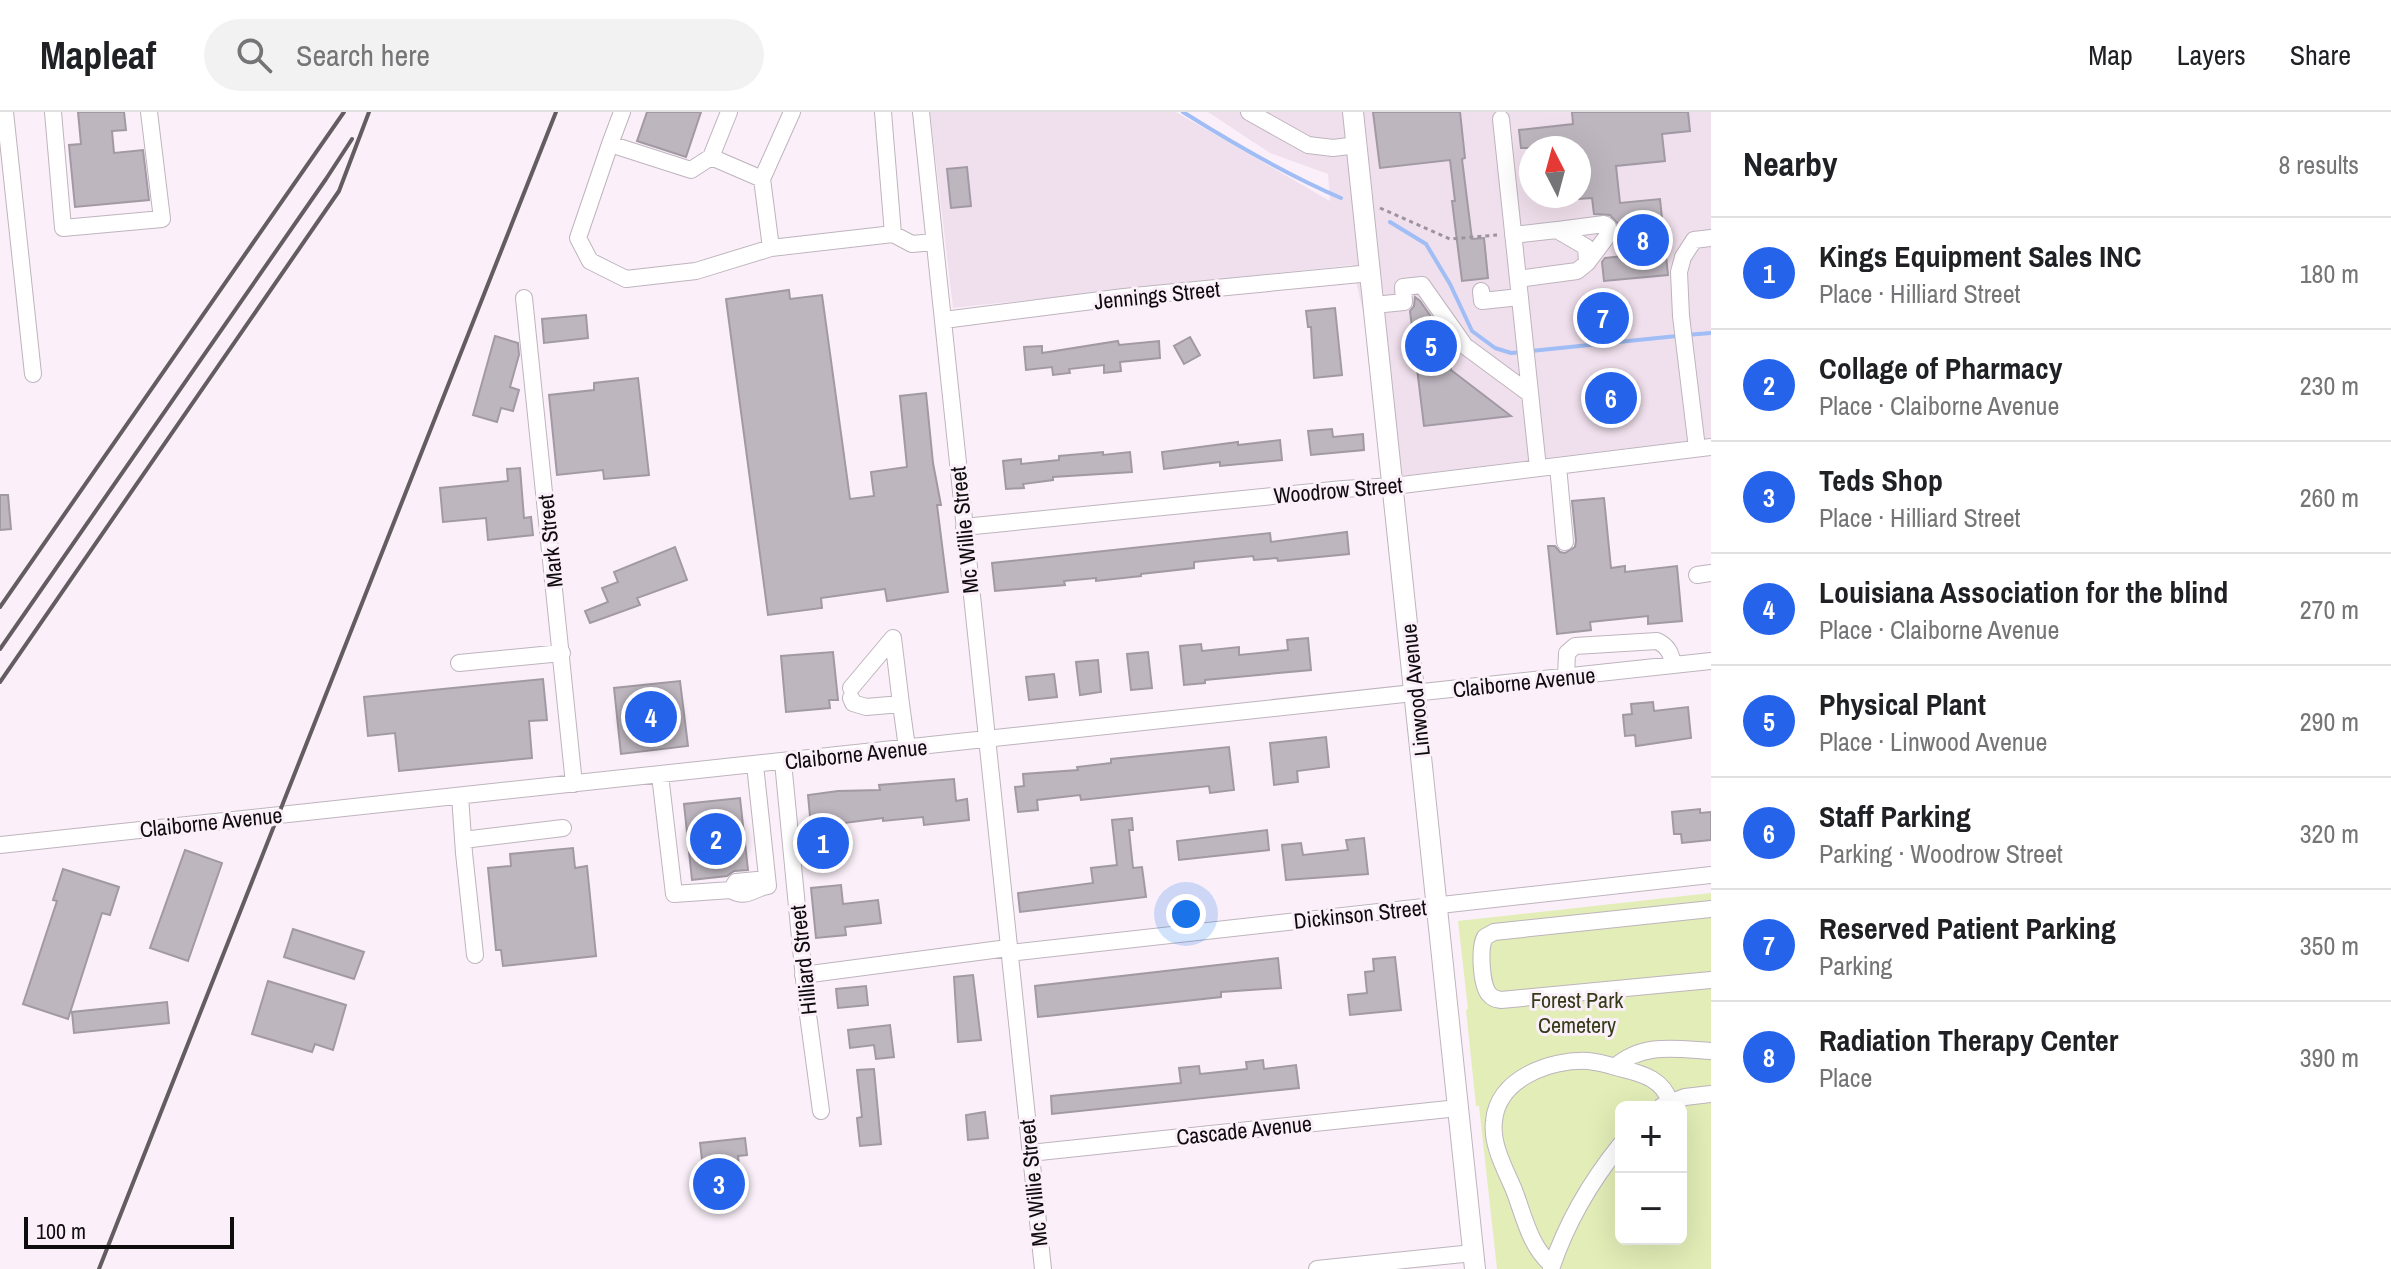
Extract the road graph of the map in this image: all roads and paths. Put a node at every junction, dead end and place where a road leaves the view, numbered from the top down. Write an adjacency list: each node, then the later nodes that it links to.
1 (5, 112): 31 (street)
2 (53, 112): 3 (street)
3 (149, 112)
4 (622, 112): 12 (street)
5 (729, 112): 14 (street)
6 (792, 112): 15 (street)
7 (883, 112): 18 (street)
8 (921, 112): 21 (street, Mc Willie Street)
9 (1249, 112): 13 (street)
10 (1353, 112): 13 (main road, Linwood Avenue)
11 (1501, 119): 19 (street)
12 (610, 144): 14 (street); 22 (street)
13 (1357, 145): 16 (main road, Linwood Avenue)
14 (711, 157): 15 (street)
15 (762, 179): 22 (street)
16 (1363, 200): 19 (path); 24 (main road, Linwood Avenue)
17 (1557, 230): 19 (street); 23 (street); 23 (street)
18 (893, 234): 21 (street); 22 (street)
19 (1513, 234): 25 (street)
20 (1711, 238): 33 (street)
21 (934, 242): 30 (street, Mc Willie Street)
22 (771, 248)
23 (1587, 263): 25 (street)
24 (1371, 273): 29 (main road, Linwood Avenue); 30 (street, Jennings Street)
25 (1518, 279): 27 (street)
26 (1481, 291): 27 (street)
27 (1520, 297): 32 (street)
28 (524, 298): 39 (street, Mark Street)
29 (1374, 305): 32 (street); 36 (main road, Linwood Avenue)
30 (944, 320): 37 (street, Mc Willie Street)
31 (33, 374)
32 (1530, 394): 35 (street)
33 (1704, 448): 34 (street, Woodrow Street)
34 (1558, 466): 35 (street, Woodrow Street); 38 (street)
35 (1538, 468): 36 (street, Woodrow Street)
36 (1394, 486): 37 (street, Woodrow Street); 44 (main road, Linwood Avenue)
37 (964, 527): 46 (street, Mc Willie Street)
38 (1565, 542)
39 (562, 653): 41 (street); 51 (street, Mark Street)
40 (1711, 661): 42 (street, Claiborne Avenue)
41 (459, 663)
42 (1673, 665): 43 (street, Claiborne Avenue); 43 (street)
43 (1566, 677): 44 (street, Claiborne Avenue)
44 (1415, 694): 46 (street, Claiborne Avenue); 59 (main road, Linwood Avenue)
45 (901, 704): 45 (street); 47 (street)
46 (986, 740): 47 (street, Claiborne Avenue); 61 (street, Mc Willie Street)
47 (907, 748): 48 (street, Claiborne Avenue)
48 (783, 762): 49 (street, Claiborne Avenue); 56 (street, Hilliard Street)
49 (755, 765): 50 (street, Claiborne Avenue); 58 (street)
50 (660, 775): 51 (street, Claiborne Avenue); 58 (street)
51 (574, 784): 52 (street, Claiborne Avenue)
52 (460, 796): 54 (street); 55 (street, Claiborne Avenue)
53 (563, 828): 54 (street)
54 (463, 840): 62 (street)
55 (0, 845)
56 (794, 875): 58 (street); 63 (street, Hilliard Street)
57 (1711, 875): 59 (street, Dickinson Street)
58 (765, 882)
59 (1436, 905): 61 (street, Dickinson Street); 70 (main road, Linwood Avenue)
60 (1711, 909): 64 (street)
61 (1008, 951): 63 (street, Dickinson Street); 72 (street, Mc Willie Street)
62 (475, 955)
63 (803, 975): 71 (street, Hilliard Street)
64 (1711, 980)
65 (1711, 1051): 66 (street)
66 (1615, 1067): 68 (street); 75 (street)
67 (1711, 1094): 69 (street)
68 (1666, 1101)
69 (1675, 1101)
70 (1458, 1108): 72 (street, Cascade Avenue); 74 (main road, Linwood Avenue)
71 (821, 1111)
72 (1030, 1153): 76 (street, Mc Willie Street)
73 (1615, 1153): 75 (street)
74 (1474, 1261): 77 (street)
75 (1552, 1267)
76 (1043, 1269)
77 (1317, 1269)

